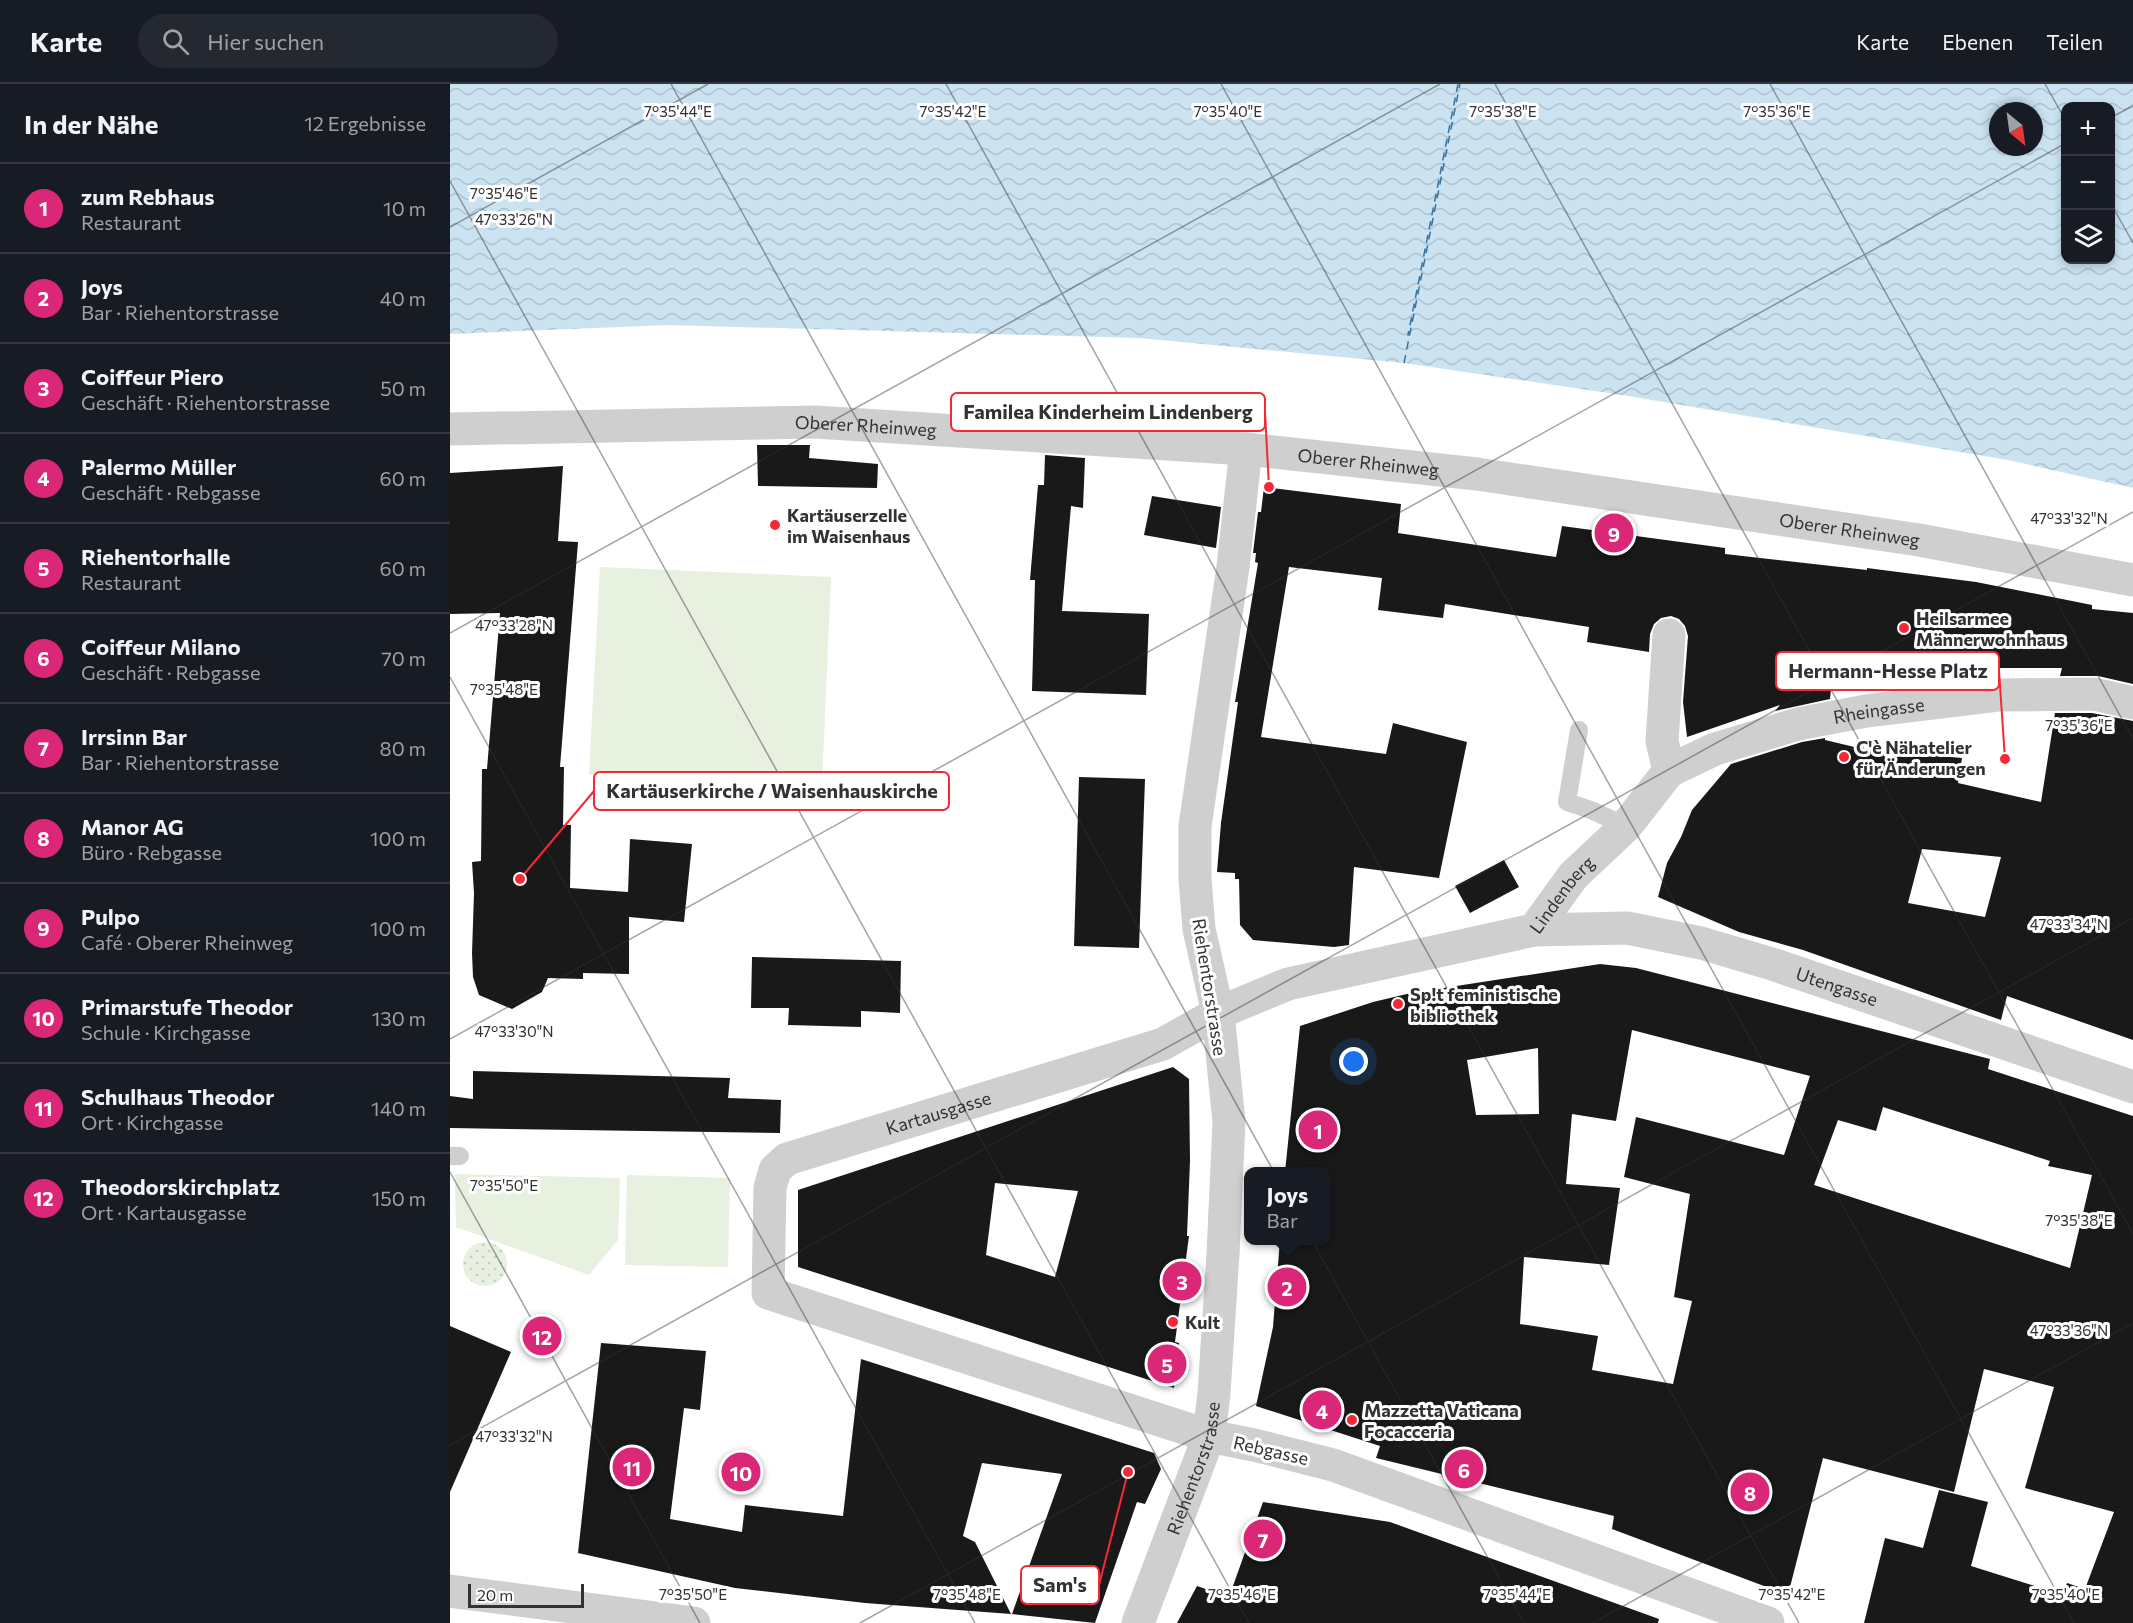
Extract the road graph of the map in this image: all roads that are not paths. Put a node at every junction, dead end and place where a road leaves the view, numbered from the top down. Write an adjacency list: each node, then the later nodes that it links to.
1 (450, 429): 2 (street, Oberer Rheinweg)
2 (1246, 449): 3 (street, Oberer Rheinweg); 10 (street, Riehentorstrasse)
3 (2133, 580)
4 (1669, 635): 7 (street)
5 (2133, 703): 7 (street, Rheingasse)
6 (1579, 730): 8 (lane)
7 (1669, 771): 8 (street, Lindenberg)
8 (1626, 826): 9 (street, Lindenberg)
9 (1534, 930): 10 (street, Lindenberg); 11 (street, Utengasse)
10 (1218, 1013): 12 (street, Kartausgasse); 13 (street, Riehentorstrasse)
11 (2133, 1087)
12 (768, 1293): 13 (street, Rebgasse)
13 (1209, 1436): 16 (street, Riehentorstrasse); 17 (street, Rebgasse)
14 (450, 1592): 15 (street)
15 (694, 1623)
16 (1138, 1623)
17 (1768, 1623)

